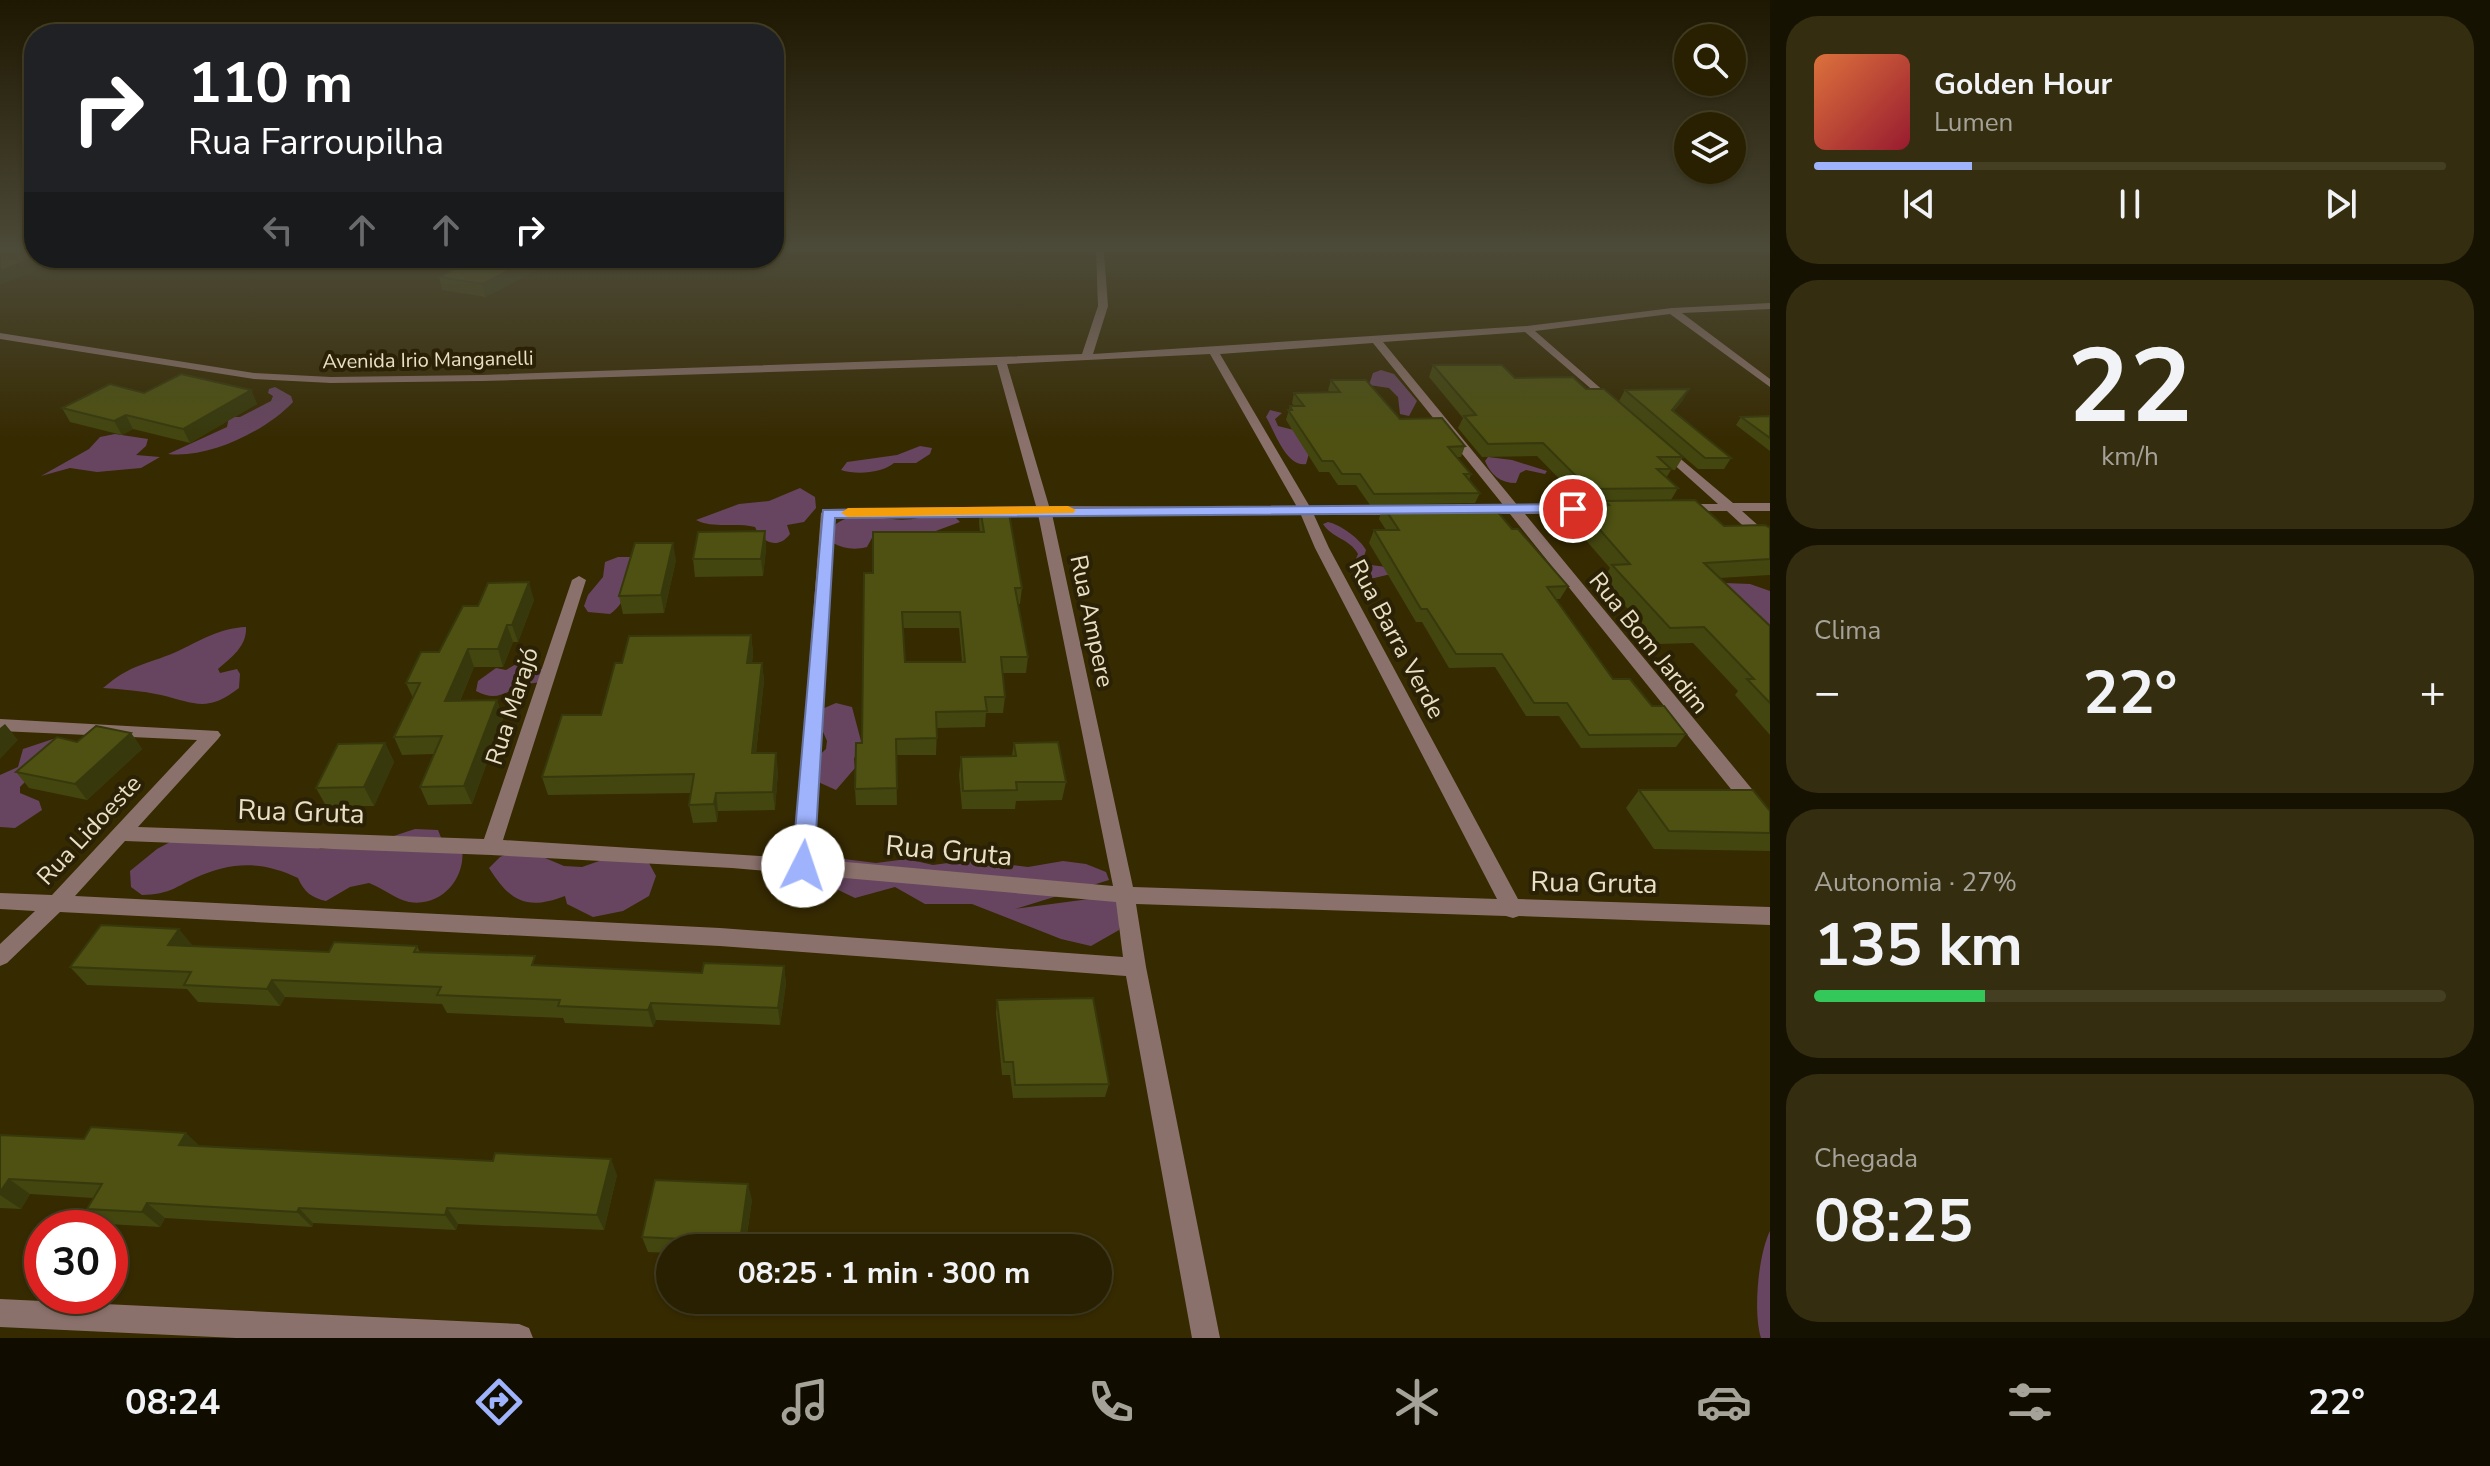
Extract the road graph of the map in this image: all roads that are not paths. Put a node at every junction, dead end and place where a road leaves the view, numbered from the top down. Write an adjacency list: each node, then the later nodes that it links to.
1 (1100, 314): 8 (street)
2 (1644, 314): 4 (street, Avenida Irio Manganelli)
3 (1677, 314): 10 (street)
4 (1527, 329): 6 (street, Avenida Irio Manganelli); 11 (street)
5 (0, 336): 9 (street, Avenida Irio Manganelli)
6 (1375, 339): 7 (street, Avenida Irio Manganelli); 18 (street, Rua Bom Jardim)
7 (1213, 351): 8 (street, Avenida Irio Manganelli); 21 (street, Rua Barra Verde)
8 (1087, 355): 9 (street, Avenida Irio Manganelli)
9 (1001, 361): 17 (street, Rua Ampere)
10 (1770, 384)
11 (1623, 413)
12 (1658, 444): 13 (street)
13 (1730, 507): 14 (street); 15 (street); 22 (street)
14 (1770, 507)
15 (1667, 508)
16 (1605, 509): 18 (street)
17 (1044, 510): 21 (street); 28 (street); 29 (street, Rua Ampere)
18 (1511, 510): 20 (street); 25 (street, Rua Bom Jardim)
19 (1417, 511): 21 (street)
20 (1464, 511)
21 (1307, 513): 32 (street, Rua Barra Verde)
22 (1770, 543)
23 (579, 580): 27 (street, Rua Marajó)
24 (0, 725): 26 (street, Rua Lidoeste)
25 (1770, 824)
26 (123, 834): 27 (street, Rua Gruta); 31 (street, Rua Lidoeste)
27 (491, 847): 28 (street, Rua Gruta)
28 (803, 866): 29 (street, Rua Gruta)
29 (1125, 895): 32 (street, Rua Gruta); 35 (street, Rua Ampere)
30 (0, 901): 31 (street)
31 (56, 904): 34 (street, Rua Lidoeste); 35 (street)
32 (1513, 910): 33 (street, Rua Gruta)
33 (1770, 916)
34 (0, 957)
35 (1135, 967): 38 (street, Rua Ampere)
36 (0, 1313): 37 (street)
37 (519, 1338)
38 (1206, 1338)

